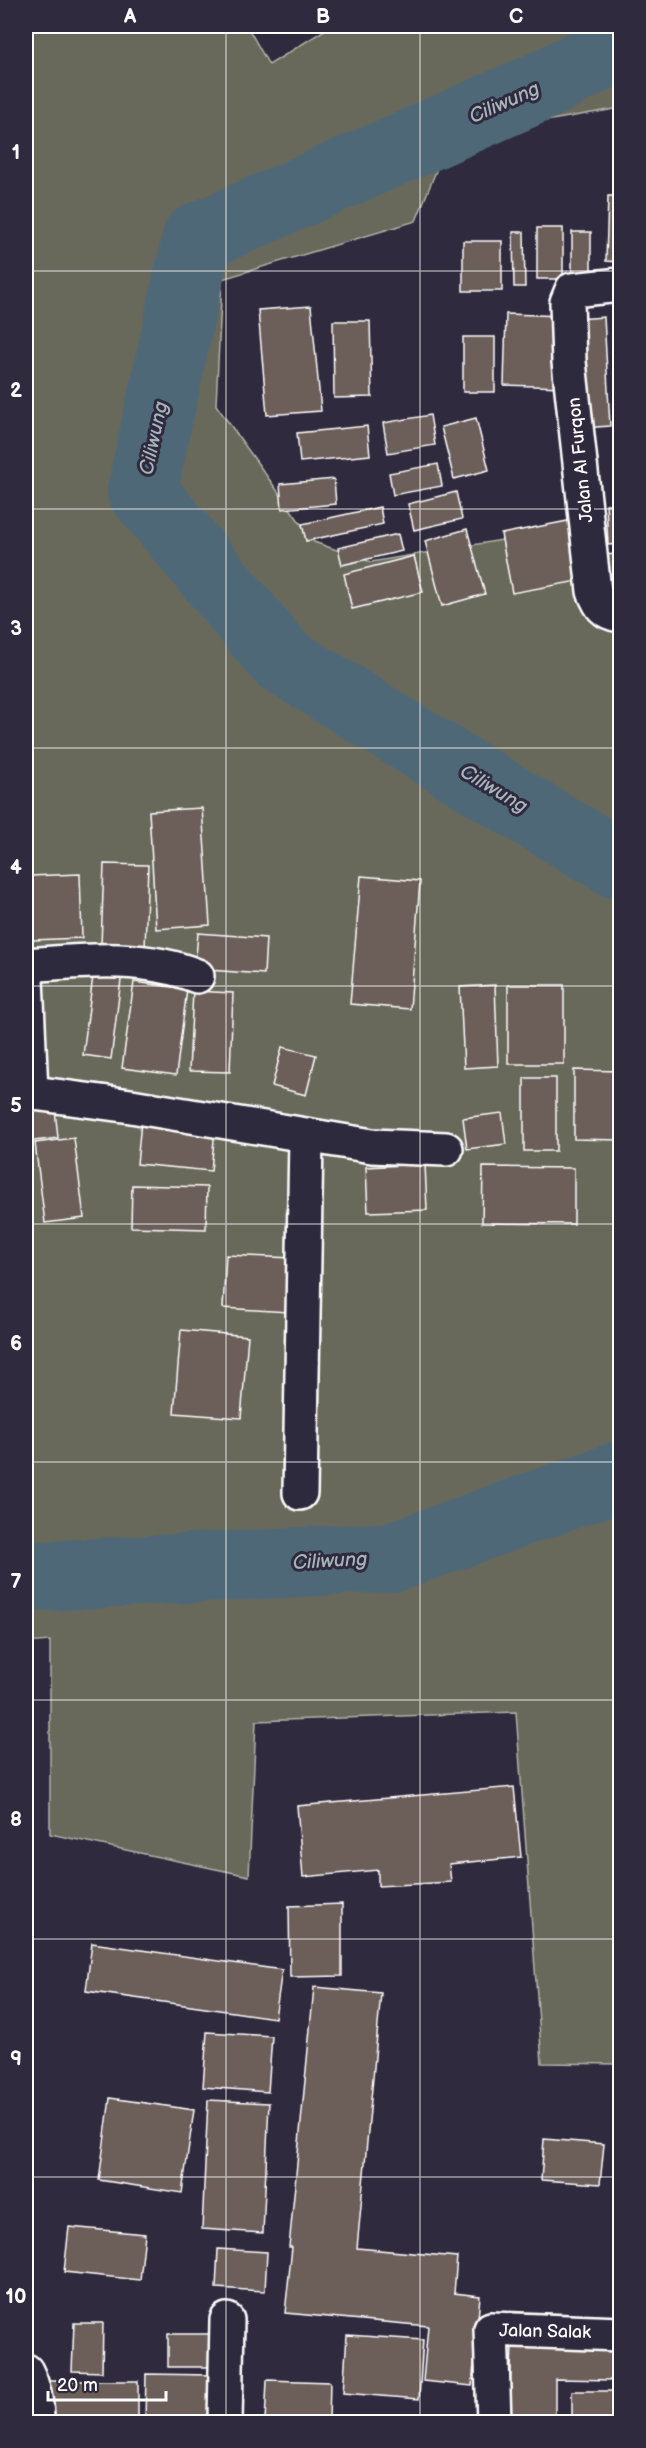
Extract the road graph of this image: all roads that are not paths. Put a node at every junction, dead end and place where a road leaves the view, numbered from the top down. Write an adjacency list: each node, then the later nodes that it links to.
1 (621, 285): 2 (street, Jalan Al Furqon)
2 (621, 615)
3 (26, 965): 4 (street)
4 (197, 976)
5 (26, 979): 6 (street)
6 (28, 1092): 7 (street)
7 (306, 1137): 8 (street); 9 (street)
8 (446, 1149)
9 (300, 1493)
10 (227, 2319): 14 (street)
11 (621, 2334): 15 (street, Jalan Salak)
12 (26, 2371): 13 (street)
13 (37, 2422)
14 (225, 2422)
15 (494, 2422)

